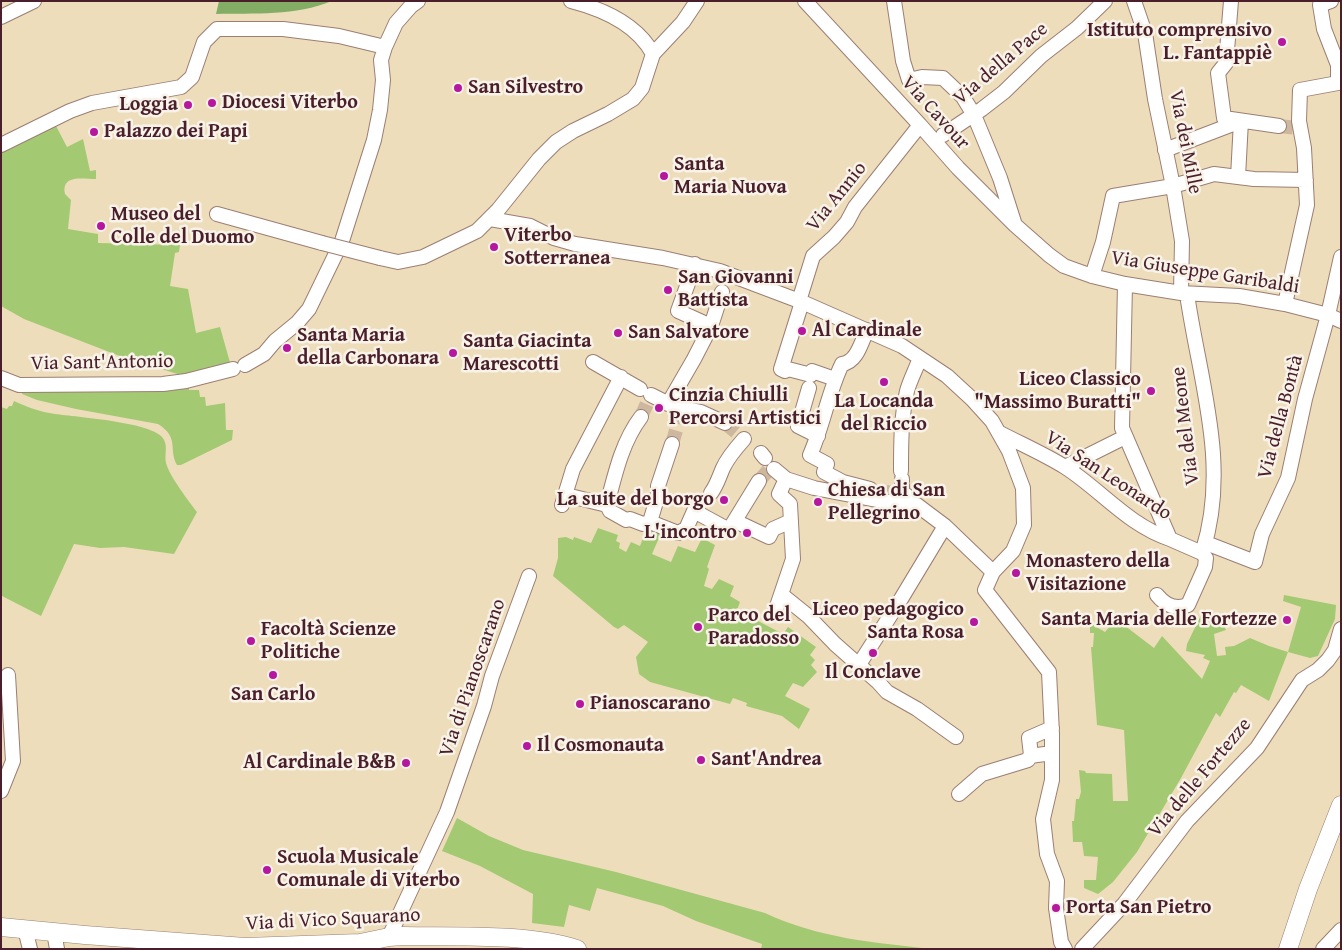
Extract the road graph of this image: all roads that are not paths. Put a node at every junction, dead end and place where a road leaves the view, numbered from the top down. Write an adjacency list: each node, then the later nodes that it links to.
1 (34, 1): 11 (street)
2 (418, 1): 12 (street, Via Sant'Antonio)
3 (571, 1): 13 (street)
4 (696, 1): 13 (street)
5 (805, 1): 16 (street, Via Cavour)
6 (894, 1): 14 (street)
7 (1105, 1): 14 (street, Via della Pace)
8 (1134, 1): 20 (street, Via dei Mille)
9 (1231, 1): 15 (street)
10 (1331, 1): 22 (street)
11 (1, 17)
12 (385, 47): 19 (street); 42 (street, Via Sant'Antonio)
13 (653, 54): 25 (street)
14 (974, 115): 18 (street, Via della Pace); 26 (street)
15 (1241, 121): 17 (street); 20 (street); 21 (street)
16 (920, 125): 26 (street, Via Cavour); 34 (street, Via Annio)
17 (1279, 126)
18 (943, 135)
19 (1, 145)
20 (1165, 150): 23 (street, Via dei Mille)
21 (1238, 177): 22 (street); 23 (street)
22 (1306, 180): 35 (street)
23 (1174, 186): 30 (street); 33 (street, Via dei Mille)
24 (217, 214): 25 (street, bridge)
25 (490, 219): 29 (street)
26 (1015, 225): 27 (street, Via Cavour)
27 (1039, 247): 30 (street, Via Giuseppe Garibaldi)
28 (1341, 257): 36 (street)
29 (695, 264): 34 (street); 38 (street)
30 (1092, 276): 31 (street, Via Giuseppe Garibaldi)
31 (1125, 284): 33 (street, Via Giuseppe Garibaldi); 51 (street)
32 (722, 292): 38 (street)
33 (1184, 294): 35 (street, Via Giuseppe Garibaldi); 63 (street, Via del Meone)
34 (800, 302): 39 (street); 45 (street, Via Annio)
35 (1285, 304): 36 (street, Via Giuseppe Garibaldi)
36 (1328, 315): 37 (street, Via Giuseppe Garibaldi); 63 (street, Via della Bontà)
37 (1341, 321)
38 (711, 326): 46 (street)
39 (867, 330): 40 (street); 44 (street)
40 (920, 358): 49 (street); 50 (street)
41 (593, 362): 43 (street)
42 (1, 378)
43 (621, 378): 46 (street); 57 (street)
44 (835, 379): 45 (street); 50 (street)
45 (810, 380): 50 (street)
46 (676, 407): 48 (street)
47 (641, 417): 57 (street)
48 (725, 422)
49 (998, 432): 53 (street, Via San Leonardo); 64 (street)
50 (818, 436)
51 (1125, 437): 53 (street); 62 (street)
52 (672, 444): 60 (street)
53 (1065, 467): 62 (street, Via San Leonardo)
54 (786, 480): 56 (street); 59 (street); 61 (street)
55 (759, 481): 58 (street)
56 (711, 493)
57 (607, 504): 60 (street)
58 (735, 521): 59 (street); 60 (street)
59 (791, 521): 66 (street)
60 (650, 522)
61 (948, 528): 64 (street); 70 (street)
62 (1170, 539): 63 (street, Via San Leonardo)
63 (1204, 548): 67 (street, Via del Meone)
64 (993, 572): 72 (street)
65 (529, 576): 84 (street, Via di Pianoscarano)
66 (782, 594): 68 (street); 70 (street)
67 (1157, 595)
68 (775, 612)
69 (1341, 629): 90 (street, Via delle Fortezze)
70 (858, 666): 73 (street)
71 (8, 675): 76 (street)
72 (1052, 728): 74 (street); 75 (street)
73 (956, 737)
74 (1052, 753): 75 (street); 89 (street)
75 (1031, 755): 77 (street)
76 (1, 791)
77 (959, 794)
78 (1341, 805): 91 (main road)
79 (1, 927): 80 (main road, Via di Vico Squarano)
80 (25, 929): 83 (main road, Via di Vico Squarano); 85 (street)
81 (1341, 930): 92 (street)
82 (462, 937): 84 (main road, Via di Vico Squarano); 87 (main road); 88 (main road, Via di Vico Squarano)
83 (55, 940): 84 (main road, Via di Vico Squarano)
84 (385, 941): 86 (main road)
85 (30, 949)
86 (426, 949)
87 (443, 949)
88 (577, 949)
89 (1066, 949)
90 (1082, 949)
91 (1288, 949)
92 (1323, 949)

